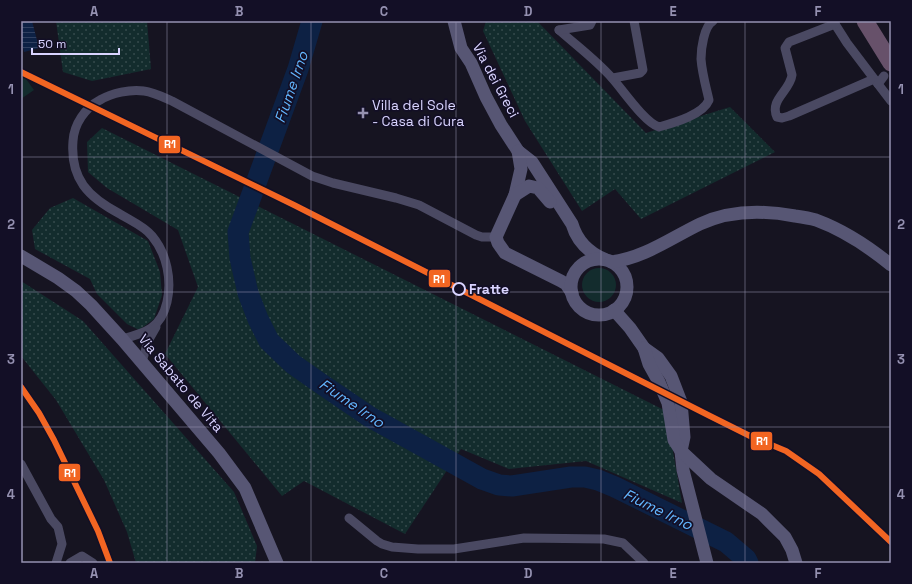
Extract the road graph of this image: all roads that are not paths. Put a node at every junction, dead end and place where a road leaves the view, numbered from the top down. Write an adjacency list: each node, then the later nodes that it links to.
1 (454, 21): 10 (main road, Via dei Greci)
2 (462, 21): 10 (main road)
3 (592, 21): 12 (street)
4 (634, 21): 12 (street)
5 (713, 21): 12 (street)
6 (865, 21): 11 (highway)
7 (876, 21): 9 (highway)
8 (834, 23): 13 (street); 13 (street)
9 (891, 44)
10 (471, 63): 15 (main road, Via dei Greci)
11 (888, 69): 13 (street)
12 (612, 78)
13 (876, 81): 14 (street)
14 (891, 101)
15 (518, 151): 16 (main road, Via dei Greci); 17 (main road, Via dei Greci)
16 (515, 195): 17 (main road, Via dei Greci); 18 (main road, Via dei Greci)
17 (574, 232): 20 (main road, Via dei Greci)
18 (496, 237): 22 (main road); 24 (street)
19 (21, 256): 25 (main road, Via Sabato de Vita)
20 (608, 260): 21 (main road); 22 (main road); 23 (main road)
21 (891, 265)
22 (572, 293): 23 (main road)
23 (614, 310): 27 (main road)
24 (156, 325): 25 (street); 26 (street)
25 (122, 339): 26 (main road, Via Sabato de Vita)
26 (142, 362): 31 (main road, Via Sabato de Vita)
27 (681, 451): 30 (main road); 36 (main road)
28 (21, 464): 32 (street)
29 (349, 518): 35 (street)
30 (705, 560)
31 (274, 561)
32 (56, 563)
33 (70, 563): 34 (street)
34 (93, 563)
35 (644, 563)
36 (796, 563)

